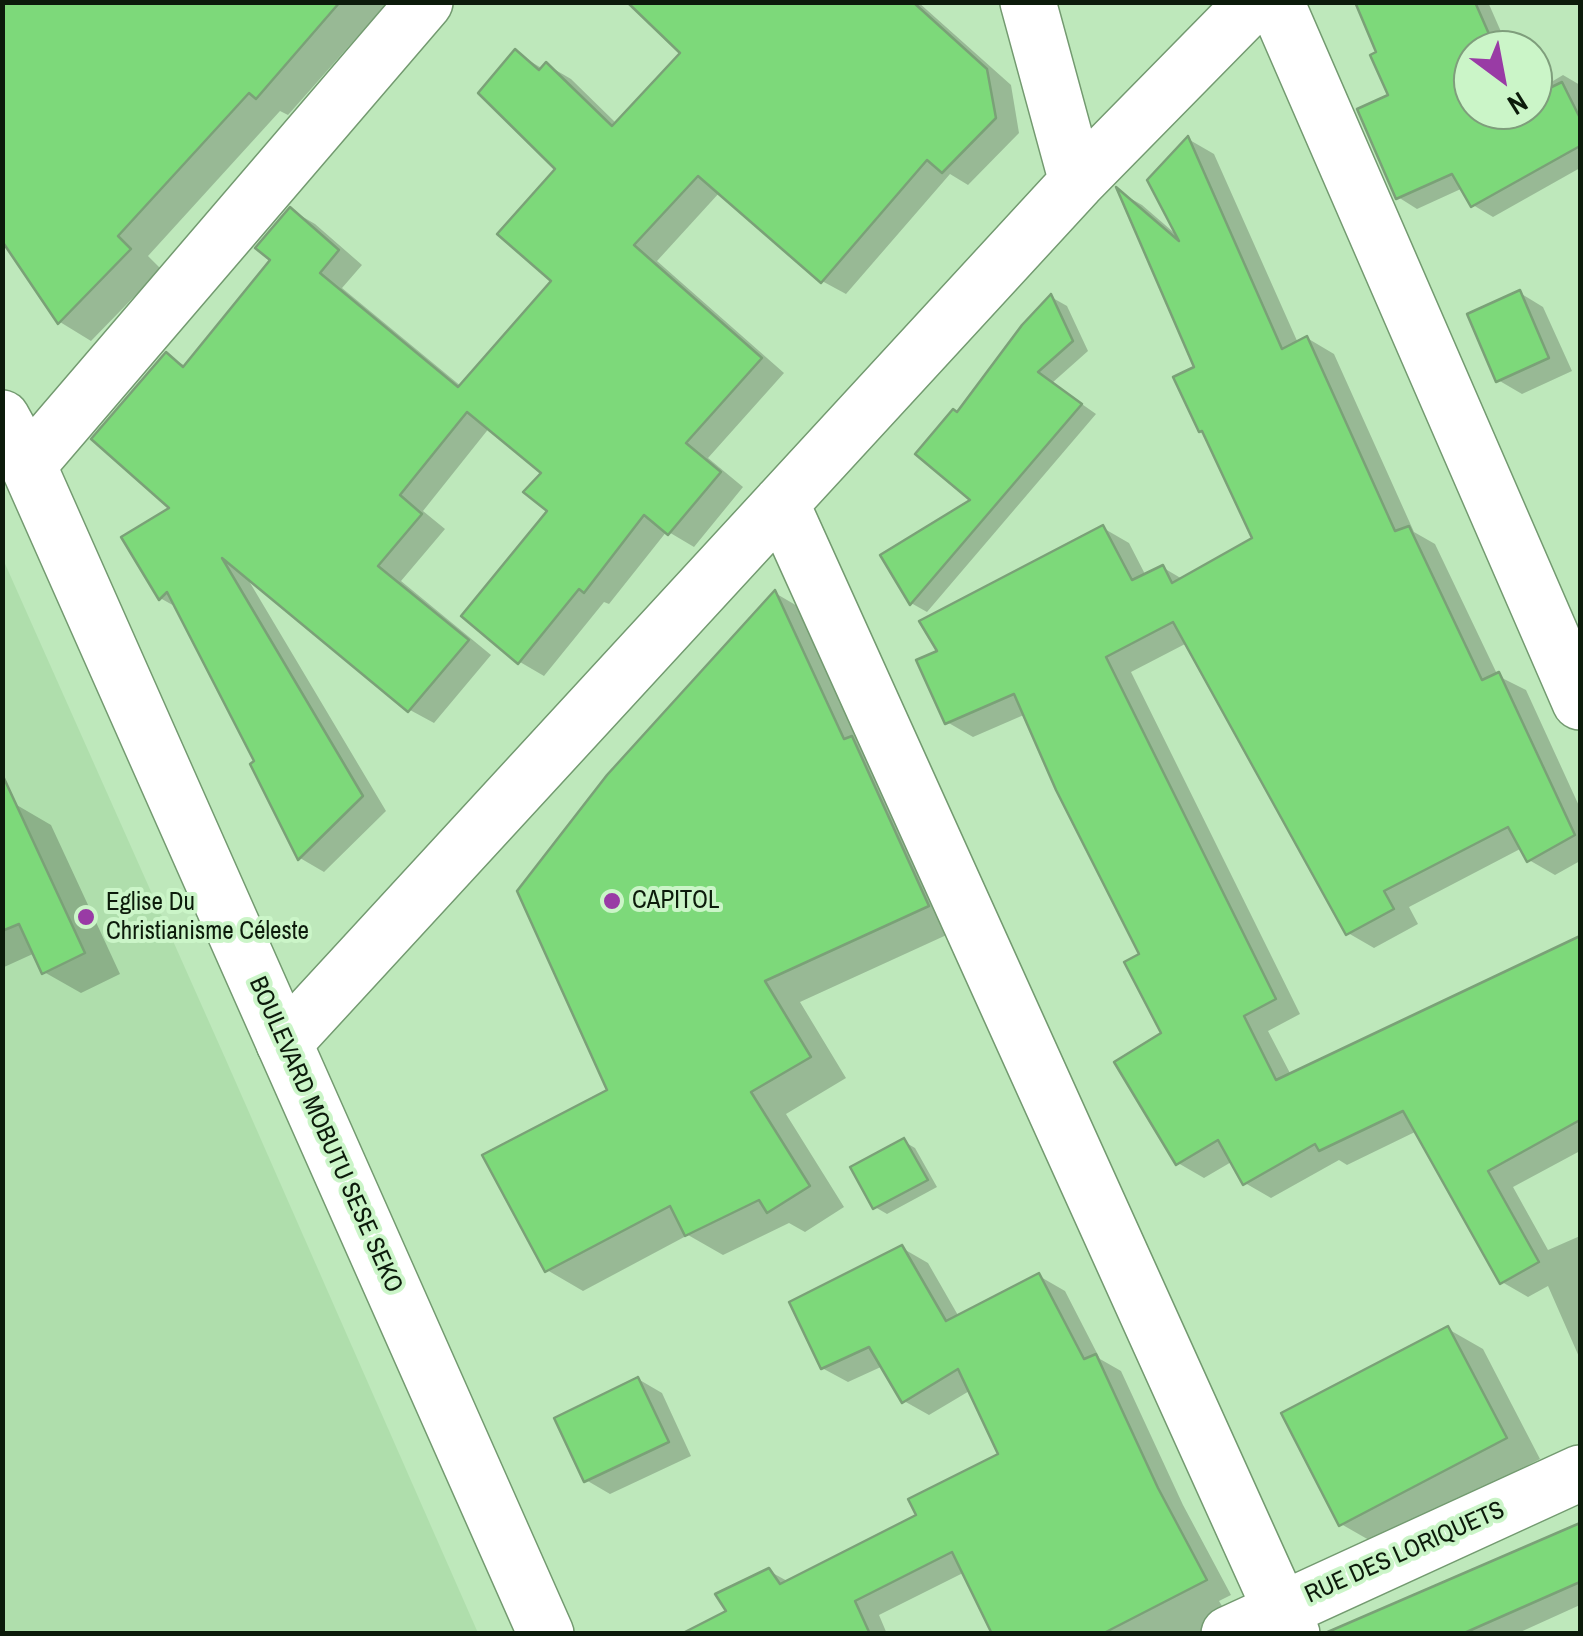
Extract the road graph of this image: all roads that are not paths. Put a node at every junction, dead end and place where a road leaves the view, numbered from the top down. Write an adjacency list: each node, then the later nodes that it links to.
1 (425, 2): 7 (street)
2 (1254, 2): 5 (street)
3 (1276, 2): 9 (street)
4 (1026, 4): 5 (street)
5 (1077, 182): 8 (street)
6 (2, 418): 7 (street, BOULEVARD MOBUTU SESE SEKO)
7 (28, 466): 10 (street, BOULEVARD MOBUTU SESE SEKO)
8 (781, 503): 10 (street); 12 (street)
9 (1580, 702)
10 (284, 1044): 13 (street, BOULEVARD MOBUTU SESE SEKO)
11 (1580, 1473): 12 (street, RUE DES LORIQUETS)
12 (1287, 1622): 14 (street, RUE DES LORIQUETS)
13 (546, 1634)
14 (1229, 1634)

